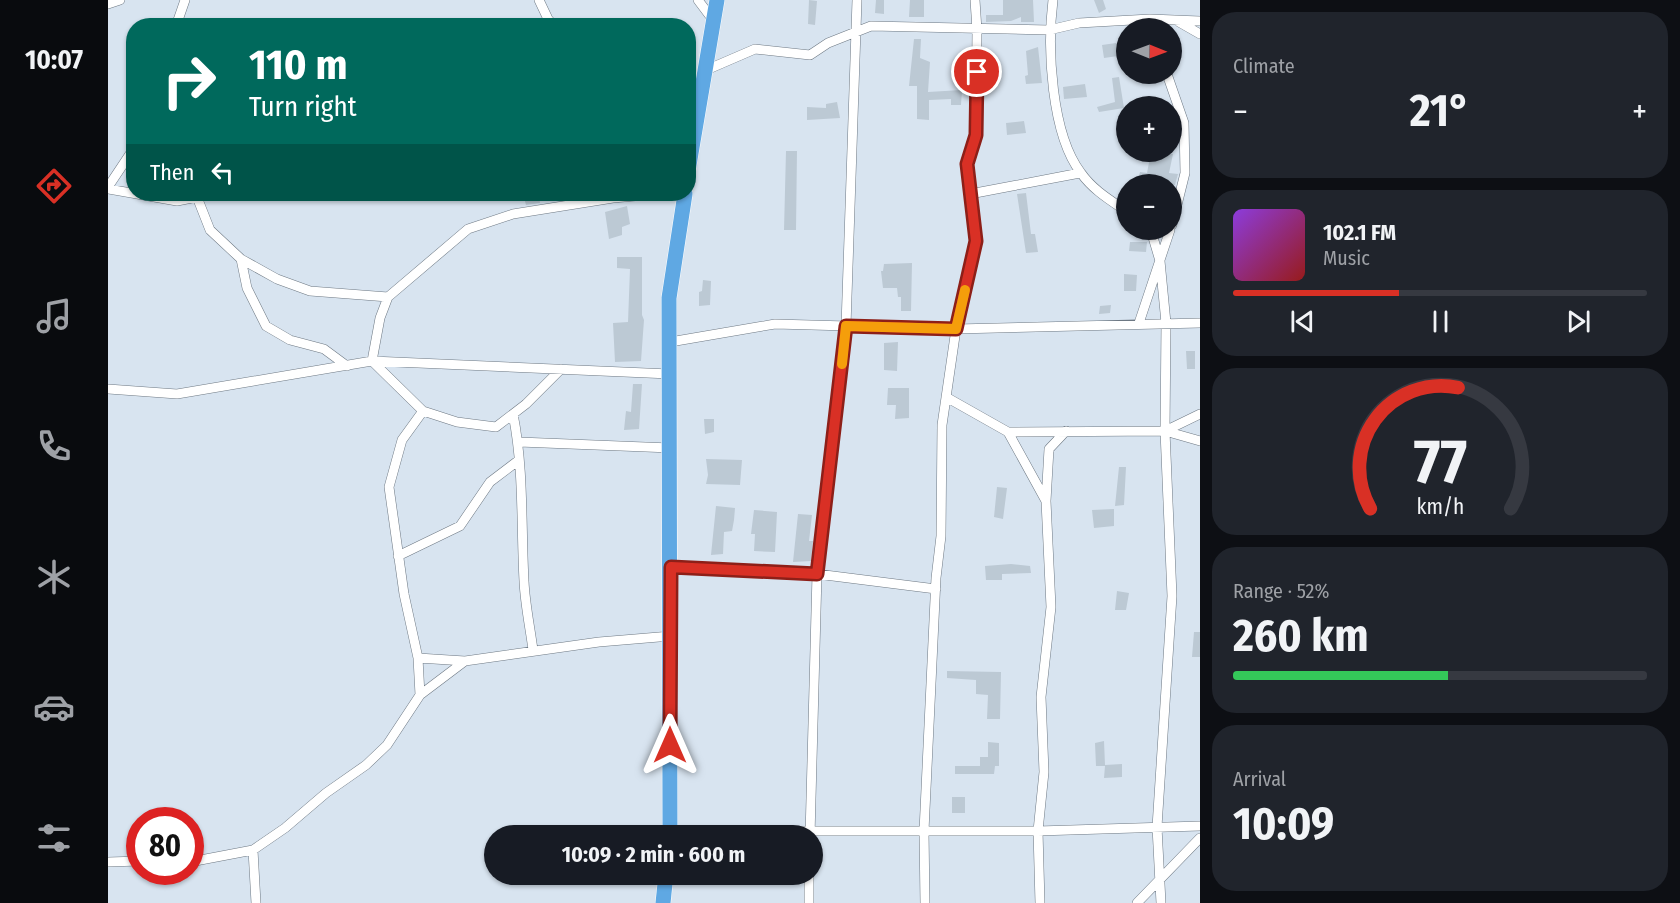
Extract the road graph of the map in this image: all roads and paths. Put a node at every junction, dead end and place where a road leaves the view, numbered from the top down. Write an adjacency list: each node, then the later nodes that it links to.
1 (120, 0): 9 (street)
2 (185, 0): 10 (street)
3 (539, 0): 11 (street)
4 (698, 0): 12 (street)
5 (717, 0): 12 (highway)
6 (857, 0): 19 (street)
7 (975, 0): 17 (street)
8 (1053, 0): 18 (street)
9 (108, 4)
10 (179, 18)
11 (548, 18)
12 (714, 20): 21 (highway)
13 (1182, 20): 14 (street)
14 (1200, 21)
15 (1182, 23): 20 (street)
16 (1116, 24): 18 (street)
17 (977, 30): 18 (street); 19 (street); 29 (street)
18 (1049, 30): 25 (street)
19 (856, 32): 21 (street); 42 (street)
20 (1200, 34)
21 (704, 71): 23 (highway)
22 (1170, 84): 26 (street)
23 (696, 121)
24 (126, 160): 27 (street)
25 (1080, 173): 29 (street); 33 (street)
26 (1182, 185)
27 (108, 188): 28 (street)
28 (126, 191)
29 (970, 194): 43 (street)
30 (199, 201): 36 (street)
31 (595, 201): 38 (street)
32 (684, 201): 44 (highway)
33 (1116, 204)
34 (1154, 240): 37 (street)
35 (1167, 240): 37 (street)
36 (241, 259): 38 (street); 46 (street)
37 (1160, 261): 39 (street); 41 (street)
38 (388, 297): 45 (street)
39 (1166, 323): 40 (street); 41 (street); 55 (street)
40 (1200, 323)
41 (1139, 324): 43 (street)
42 (846, 326): 43 (street); 44 (street); 64 (street)
43 (956, 329): 50 (street)
44 (670, 342): 48 (highway)
45 (372, 361): 46 (street); 47 (street); 51 (street)
46 (347, 366): 49 (street)
47 (561, 369): 48 (street); 52 (street)
48 (670, 374): 59 (highway)
49 (108, 389)
50 (946, 397): 56 (street); 65 (street)
51 (423, 411): 52 (street); 62 (street)
52 (513, 414): 58 (street)
53 (1200, 414): 55 (street)
54 (1066, 431): 55 (street); 56 (street); 61 (street)
55 (1164, 431): 57 (street); 74 (street)
56 (1008, 432): 61 (street)
57 (1200, 441)
58 (519, 442): 59 (street); 60 (street)
59 (671, 448): 63 (highway)
60 (519, 460): 62 (street); 67 (street)
61 (1046, 501): 76 (street)
62 (398, 556): 68 (street)
63 (671, 567): 64 (street); 66 (highway)
64 (817, 574): 65 (street); 72 (street)
65 (936, 589): 75 (street)
66 (671, 636): 67 (street); 71 (highway)
67 (533, 650): 69 (street)
68 (418, 658): 69 (street); 70 (street)
69 (465, 661): 70 (street)
70 (420, 695): 79 (street)
71 (670, 825)
72 (810, 825)
73 (1200, 826): 74 (street)
74 (1157, 827): 76 (street); 83 (street)
75 (924, 831): 76 (street); 77 (street); 91 (street)
76 (1038, 831): 92 (street)
77 (823, 833)
78 (1200, 838): 83 (street)
79 (254, 850): 80 (street); 87 (street)
80 (204, 859)
81 (126, 861): 82 (street)
82 (108, 862)
83 (1160, 880): 93 (street); 94 (street)
84 (665, 885): 88 (highway)
85 (673, 885): 89 (highway)
86 (809, 885): 90 (street)
87 (256, 903)
88 (663, 903)
89 (674, 903)
90 (808, 903)
91 (925, 903)
92 (1040, 903)
93 (1137, 903)
94 (1161, 903)

